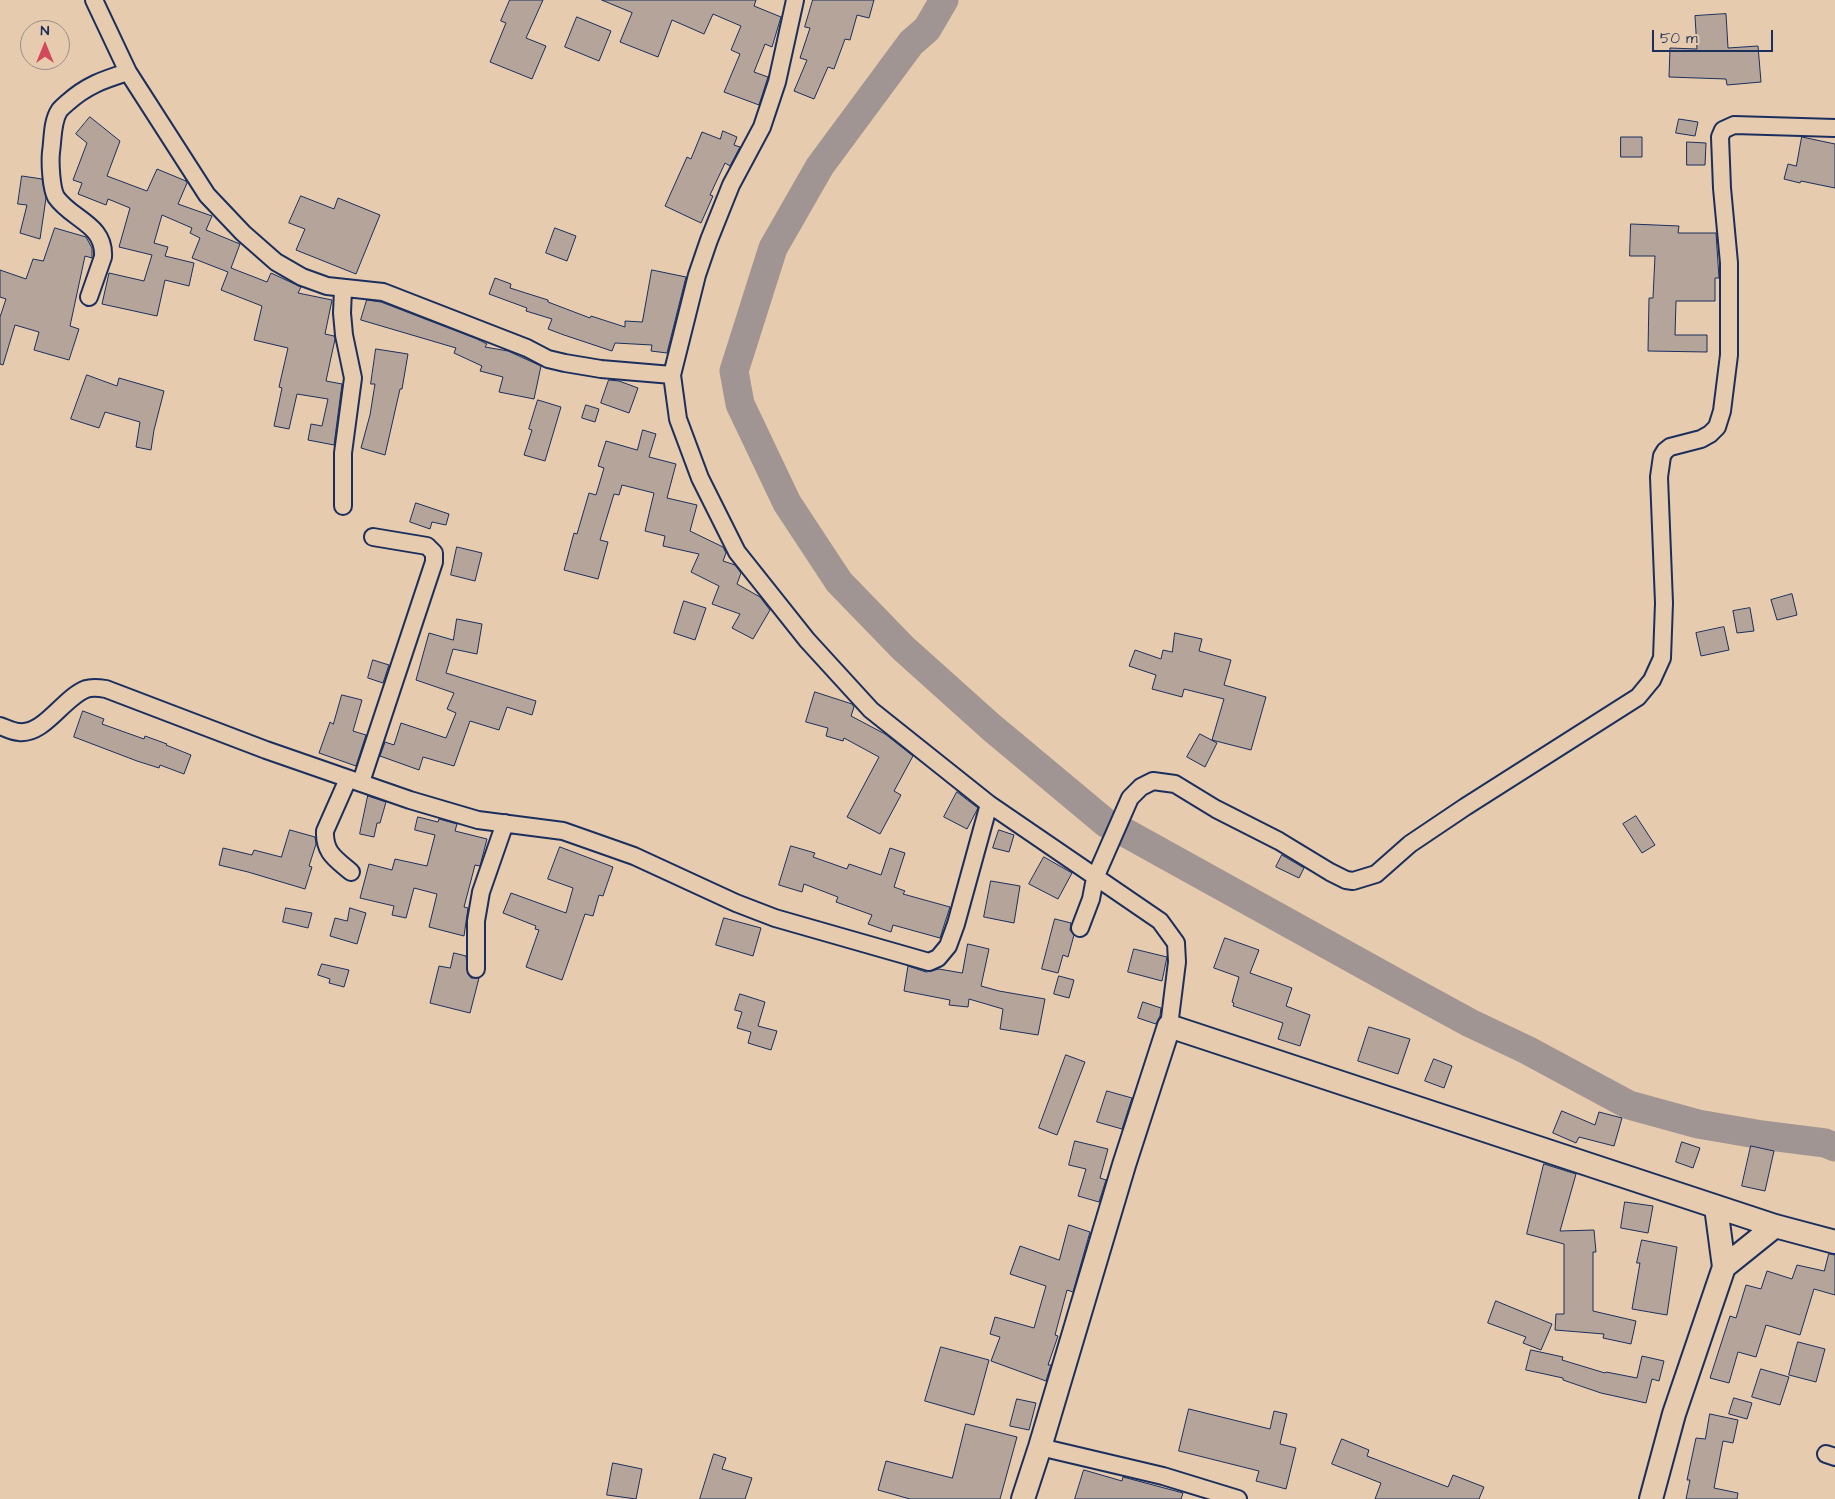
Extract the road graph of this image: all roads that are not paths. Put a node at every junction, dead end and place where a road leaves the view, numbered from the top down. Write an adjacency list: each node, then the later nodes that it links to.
1 (94, 0): 3 (street)
2 (795, 0): 7 (street)
3 (128, 72): 5 (street); 6 (street)
4 (1835, 128): 15 (street)
5 (343, 288): 7 (street); 8 (street)
6 (89, 297)
7 (672, 375): 12 (street)
8 (343, 506)
9 (373, 537): 11 (street)
10 (0, 726): 11 (street)
11 (354, 780): 13 (street); 14 (street)
12 (989, 804): 13 (street); 15 (street)
13 (505, 823): 17 (street)
14 (350, 872)
15 (1095, 878): 16 (street); 18 (street)
16 (1080, 928)
17 (476, 969)
18 (1169, 1026): 19 (street); 23 (street)
19 (1716, 1207): 20 (street); 22 (street)
20 (1775, 1226): 21 (street); 22 (street)
21 (1835, 1242)
22 (1724, 1267): 26 (street)
23 (1040, 1448): 24 (street); 25 (street)
24 (1023, 1499)
25 (1238, 1499)
26 (1651, 1499)

